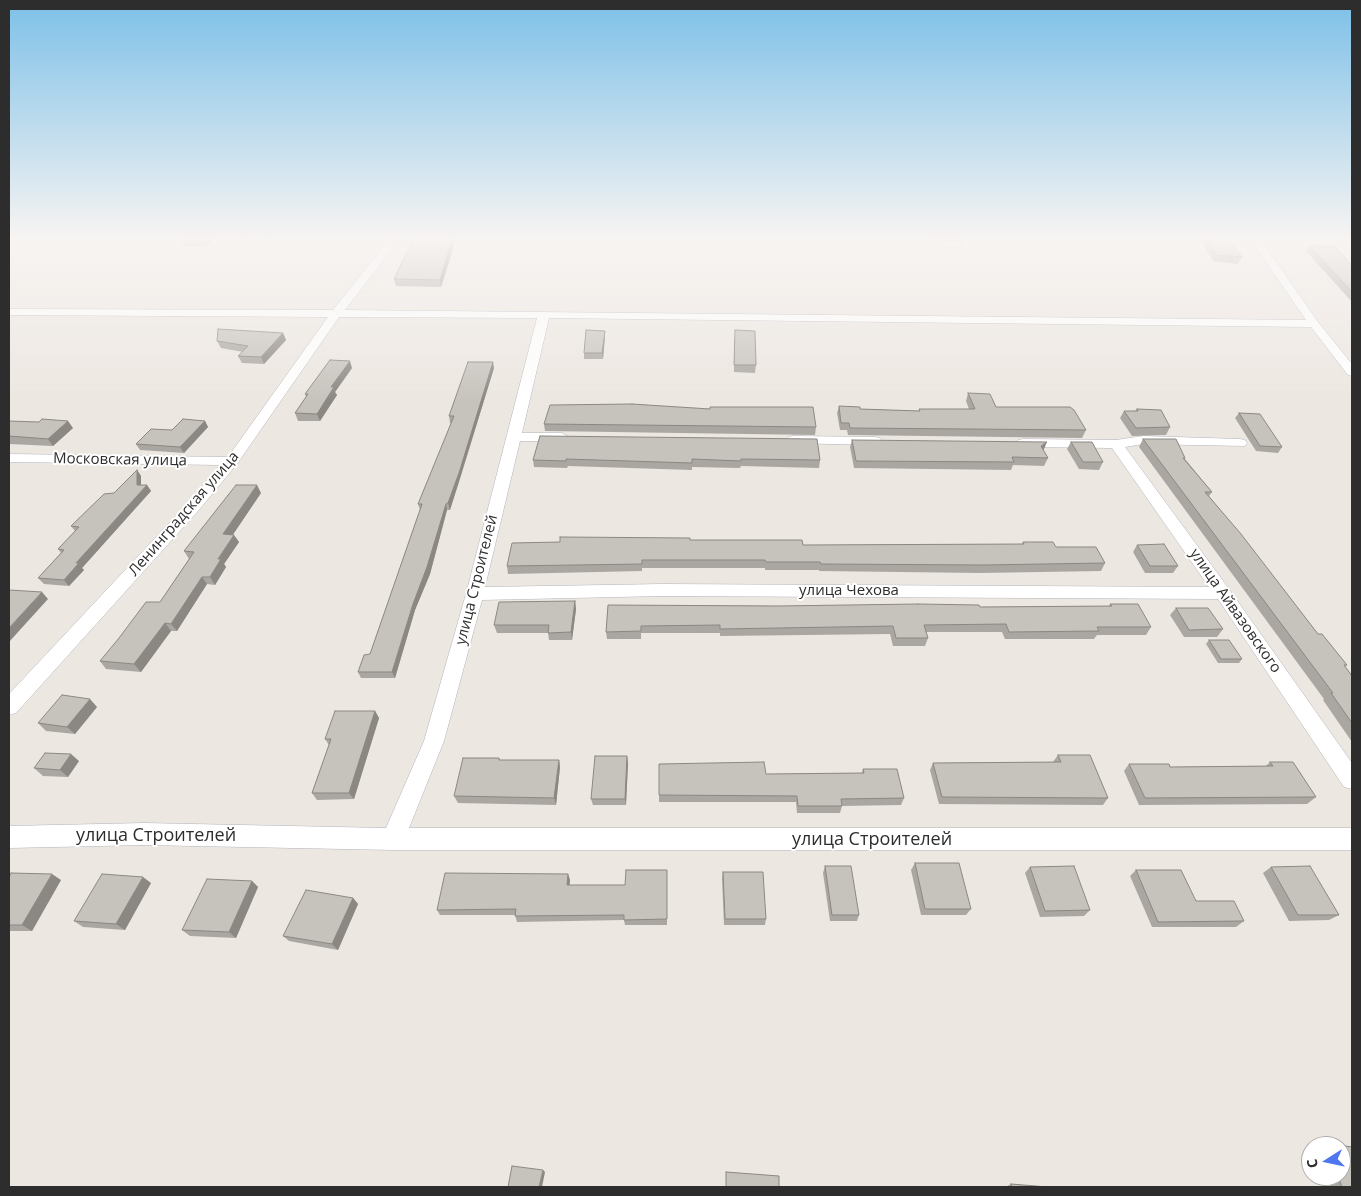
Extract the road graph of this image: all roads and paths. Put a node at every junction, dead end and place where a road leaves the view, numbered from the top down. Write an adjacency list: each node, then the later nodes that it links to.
1 (354, 292): 4 (street, Ленинградская улица)
2 (1292, 292): 6 (street)
3 (9, 312): 4 (street)
4 (336, 314): 5 (street); 16 (street, Ленинградская улица)
5 (544, 315): 6 (street); 8 (street, улица Строителей)
6 (1314, 324): 7 (street)
7 (1352, 372)
8 (513, 436): 9 (street); 18 (street, улица Строителей)
9 (572, 437)
10 (780, 440): 11 (street)
11 (888, 441)
12 (1007, 443): 14 (street)
13 (1240, 443): 14 (street)
14 (1116, 444): 17 (street, улица Айвазовского)
15 (9, 458): 16 (street, Московская улица)
16 (232, 461): 19 (street, Ленинградская улица)
17 (1223, 593): 18 (street, улица Чехова); 20 (street, улица Айвазовского)
18 (475, 594): 22 (street, улица Строителей)
19 (11, 702)
20 (1352, 780)
21 (9, 837): 22 (street, улица Строителей)
22 (392, 839): 23 (street, улица Строителей)
23 (1352, 839)

